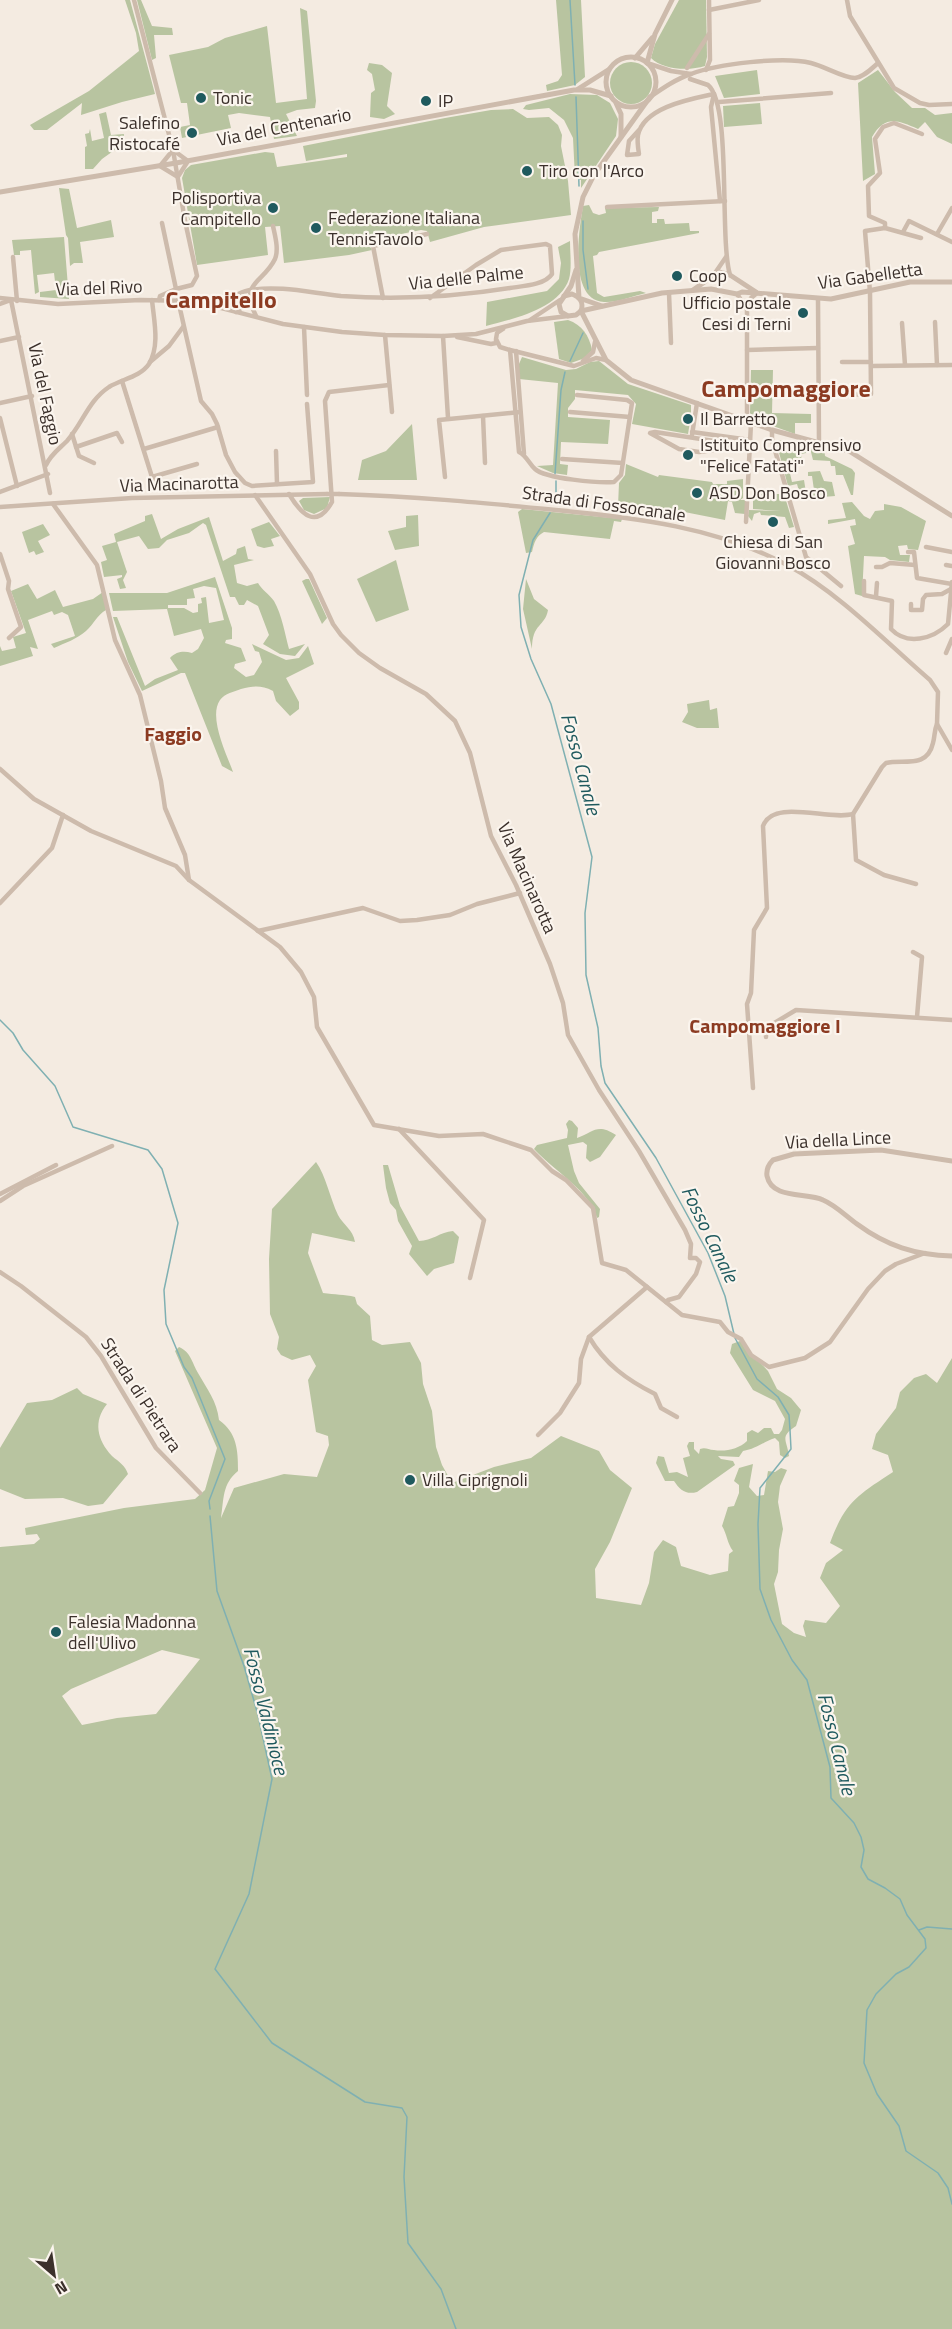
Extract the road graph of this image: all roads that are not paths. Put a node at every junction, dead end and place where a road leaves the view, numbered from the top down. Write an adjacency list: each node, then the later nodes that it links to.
1 (134, 0): 26 (street)
2 (672, 0): 7 (street)
3 (709, 0): 6 (street)
4 (759, 0): 6 (street)
5 (847, 0): 11 (street)
6 (709, 10): 8 (street)
7 (655, 34): 9 (street); 10 (street)
8 (709, 34): 13 (street); 14 (street)
9 (635, 57): 10 (street); 12 (street)
10 (647, 63): 15 (street); 19 (street)
11 (878, 63): 14 (street); 22 (street)
12 (610, 68): 16 (street, Via del Centenario); 20 (street)
13 (687, 68)
14 (706, 70): 15 (street)
15 (691, 76): 18 (street); 19 (street)
16 (574, 90): 20 (street, Via del Centenario); 27 (street, Via del Centenario)
17 (831, 93): 21 (street)
18 (714, 94): 21 (street); 23 (street); 32 (street)
19 (650, 97): 20 (street); 25 (street)
20 (613, 99): 25 (street)
21 (719, 102): 32 (street)
22 (952, 104)
23 (640, 129): 23 (street)
24 (922, 134): 37 (street)
25 (620, 139): 45 (street)
26 (173, 150): 27 (street); 28 (street); 29 (street)
27 (189, 161): 28 (street, Via del Centenario); 30 (street)
28 (176, 163): 29 (street, Via del Centenario); 30 (street)
29 (160, 166): 30 (street); 31 (street, Via del Centenario)
30 (178, 177): 50 (street)
31 (0, 192)
32 (722, 201): 33 (street); 44 (street)
33 (607, 207)
34 (952, 208): 40 (street)
35 (162, 224): 50 (street)
36 (273, 226): 52 (street)
37 (885, 228): 38 (street); 55 (street)
38 (903, 232): 40 (street); 41 (street)
39 (427, 234): 60 (street, Via delle Palme)
40 (937, 234): 42 (street)
41 (921, 238)
42 (952, 242)
43 (13, 257): 68 (street, Via del Faggio)
44 (726, 257): 46 (street); 47 (street)
45 (576, 270): 51 (street); 62 (street)
46 (713, 275): 47 (street, Via Gabelletta); 53 (street); 54 (street, Via Gabelletta)
47 (730, 276): 49 (street, Via Gabelletta)
48 (952, 282): 55 (street, Via Gabelletta)
49 (743, 283): 57 (street); 58 (street, Via Gabelletta)
50 (176, 289): 65 (street)
51 (578, 289): 63 (street); 70 (street)
52 (252, 290): 60 (street, Via delle Palme); 69 (street); 73 (street)
53 (716, 290): 54 (street, Via Gabelletta); 57 (street, Via Gabelletta)
54 (691, 291): 56 (street, Via Gabelletta)
55 (870, 292): 67 (street, Via Gabelletta); 102 (street)
56 (669, 293): 74 (street, Via Gabelletta); 94 (street)
57 (740, 293): 58 (street, Via Gabelletta); 72 (street)
58 (757, 293): 67 (street, Via Gabelletta); 72 (street)
59 (0, 298): 68 (street, Via del Rivo)
60 (383, 298): 61 (street, Via delle Palme)
61 (430, 298): 61 (street, Via delle Palme)
62 (562, 298): 63 (street); 78 (street); 79 (street)
63 (579, 298): 70 (street); 75 (street)
64 (152, 300): 65 (street, Via del Rivo); 68 (street, Via del Rivo); 100 (street)
65 (159, 300): 66 (street, Via del Rivo)
66 (177, 300): 73 (street, Via del Rivo); 82 (street)
67 (818, 300): 95 (street)
68 (14, 301): 71 (street); 90 (street, Via del Faggio)
69 (249, 302): 76 (street); 77 (street)
70 (590, 302): 74 (street)
71 (0, 304)
72 (748, 307): 96 (street)
73 (225, 308): 76 (street, Via del Rivo)
74 (601, 308): 75 (street, Via Gabelletta); 85 (street)
75 (580, 311): 78 (street); 85 (street)
76 (236, 312): 77 (street, Via del Rivo)
77 (256, 316): 83 (street, Via del Rivo)
78 (569, 317): 79 (street); 85 (street)
79 (527, 321): 84 (street)
80 (935, 322): 104 (street)
81 (902, 323): 103 (street)
82 (183, 327): 100 (street); 125 (street)
83 (304, 327): 87 (street, Via del Rivo); 113 (street)
84 (506, 327): 86 (street, Via del Rivo); 91 (street)
85 (588, 327): 93 (street)
86 (486, 332): 89 (street, Via del Rivo); 91 (street)
87 (385, 335): 88 (street, Via del Rivo); 107 (street)
88 (443, 336): 89 (street, Via del Rivo); 123 (street)
89 (450, 336): 91 (street)
90 (19, 337): 92 (street); 112 (street, Via del Faggio)
91 (496, 339): 97 (street)
92 (0, 341)
93 (595, 342): 98 (street); 101 (street)
94 (671, 343)
95 (818, 348): 96 (street); 109 (street)
96 (747, 350): 124 (street)
97 (513, 351): 101 (street); 118 (street)
98 (606, 360): 101 (street); 115 (street)
99 (842, 362): 102 (street)
100 (149, 363): 106 (street)
101 (578, 364)
102 (871, 364): 103 (street); 111 (street)
103 (905, 365): 104 (street)
104 (937, 365): 105 (street)
105 (952, 365)
106 (122, 381): 127 (street); 133 (street)
107 (389, 385): 117 (street); 149 (street)
108 (800, 390): 109 (street)
109 (818, 391): 131 (street)
110 (577, 394): 121 (street)
111 (843, 395)
112 (32, 396): 114 (street); 140 (street, Via del Faggio)
113 (307, 396)
114 (0, 403)
115 (697, 403): 124 (street); 128 (street)
116 (307, 404): 144 (street)
117 (392, 412)
118 (518, 412): 120 (street); 138 (street)
119 (570, 412): 121 (street)
120 (483, 416): 123 (street); 137 (street)
121 (630, 417): 138 (street)
122 (0, 418): 145 (street)
123 (448, 418): 143 (street)
124 (749, 422): 126 (street); 129 (street)
125 (218, 427): 133 (street); 144 (street)
126 (772, 430): 131 (street); 169 (street)
127 (72, 434): 132 (street); 140 (street)
128 (692, 435): 128 (street); 129 (street)
129 (750, 440): 154 (street)
130 (122, 442): 132 (street)
131 (819, 443): 153 (street)
132 (75, 447): 136 (street)
133 (144, 449): 142 (street)
134 (276, 451): 144 (street)
135 (562, 459): 138 (street)
136 (94, 463)
137 (485, 463)
138 (623, 463)
139 (197, 464): 142 (street)
140 (46, 465): 141 (street, Via del Faggio)
141 (48, 474): 145 (street); 148 (street, Via del Faggio)
142 (152, 477): 146 (street)
143 (445, 477)
144 (277, 484)
145 (16, 486): 147 (street)
146 (156, 488)
147 (0, 492)
148 (50, 493)
149 (289, 494): 150 (street, Strada di Fossocanale); 176 (street, Strada di Fossocanale, bridge)
150 (255, 495): 151 (street, Via Macinarotta); 183 (street, Via Macinarotta)
151 (53, 504): 152 (street, Via Macinarotta); 181 (street)
152 (0, 507)
153 (952, 516)
154 (746, 522)
155 (926, 546): 157 (street)
156 (908, 552): 161 (street)
157 (952, 552)
158 (0, 554): 173 (street)
159 (884, 558): 160 (street)
160 (890, 563): 161 (street); 164 (street)
161 (915, 565): 168 (street)
162 (946, 565): 163 (street)
163 (952, 566)
164 (876, 567)
165 (922, 577): 168 (street)
166 (864, 581): 170 (street)
167 (877, 583): 170 (street)
168 (952, 584): 170 (street); 171 (street)
169 (841, 586)
170 (877, 597): 172 (street)
171 (911, 604)
172 (877, 606)
173 (9, 638)
174 (952, 639): 175 (street)
175 (946, 653)
176 (937, 724): 177 (street); 179 (street)
177 (952, 750)
178 (0, 769): 180 (street)
179 (853, 814): 182 (street); 190 (street)
180 (63, 815): 181 (street); 184 (street)
181 (189, 880): 185 (street)
182 (916, 884)
183 (520, 893): 185 (street); 202 (street, Via Macinarotta)
184 (0, 903)
185 (258, 930): 191 (street)
186 (913, 952): 187 (street)
187 (917, 1017): 188 (street); 189 (street)
188 (952, 1020)
189 (766, 1037)
190 (753, 1088)
191 (399, 1130): 200 (street); 201 (street)
192 (112, 1146): 196 (street)
193 (952, 1161): 197 (street, Via della Lince)
194 (57, 1165): 195 (street)
195 (0, 1194)
196 (0, 1201)
197 (925, 1253): 198 (street, Via della Lince); 202 (street)
198 (952, 1256)
199 (0, 1272): 206 (street, Strada di Pietrara)
200 (470, 1278)
201 (647, 1287): 202 (street); 203 (street)
202 (666, 1302)
203 (589, 1337): 204 (street); 205 (street)
204 (677, 1417)
205 (538, 1435)
206 (200, 1492)

